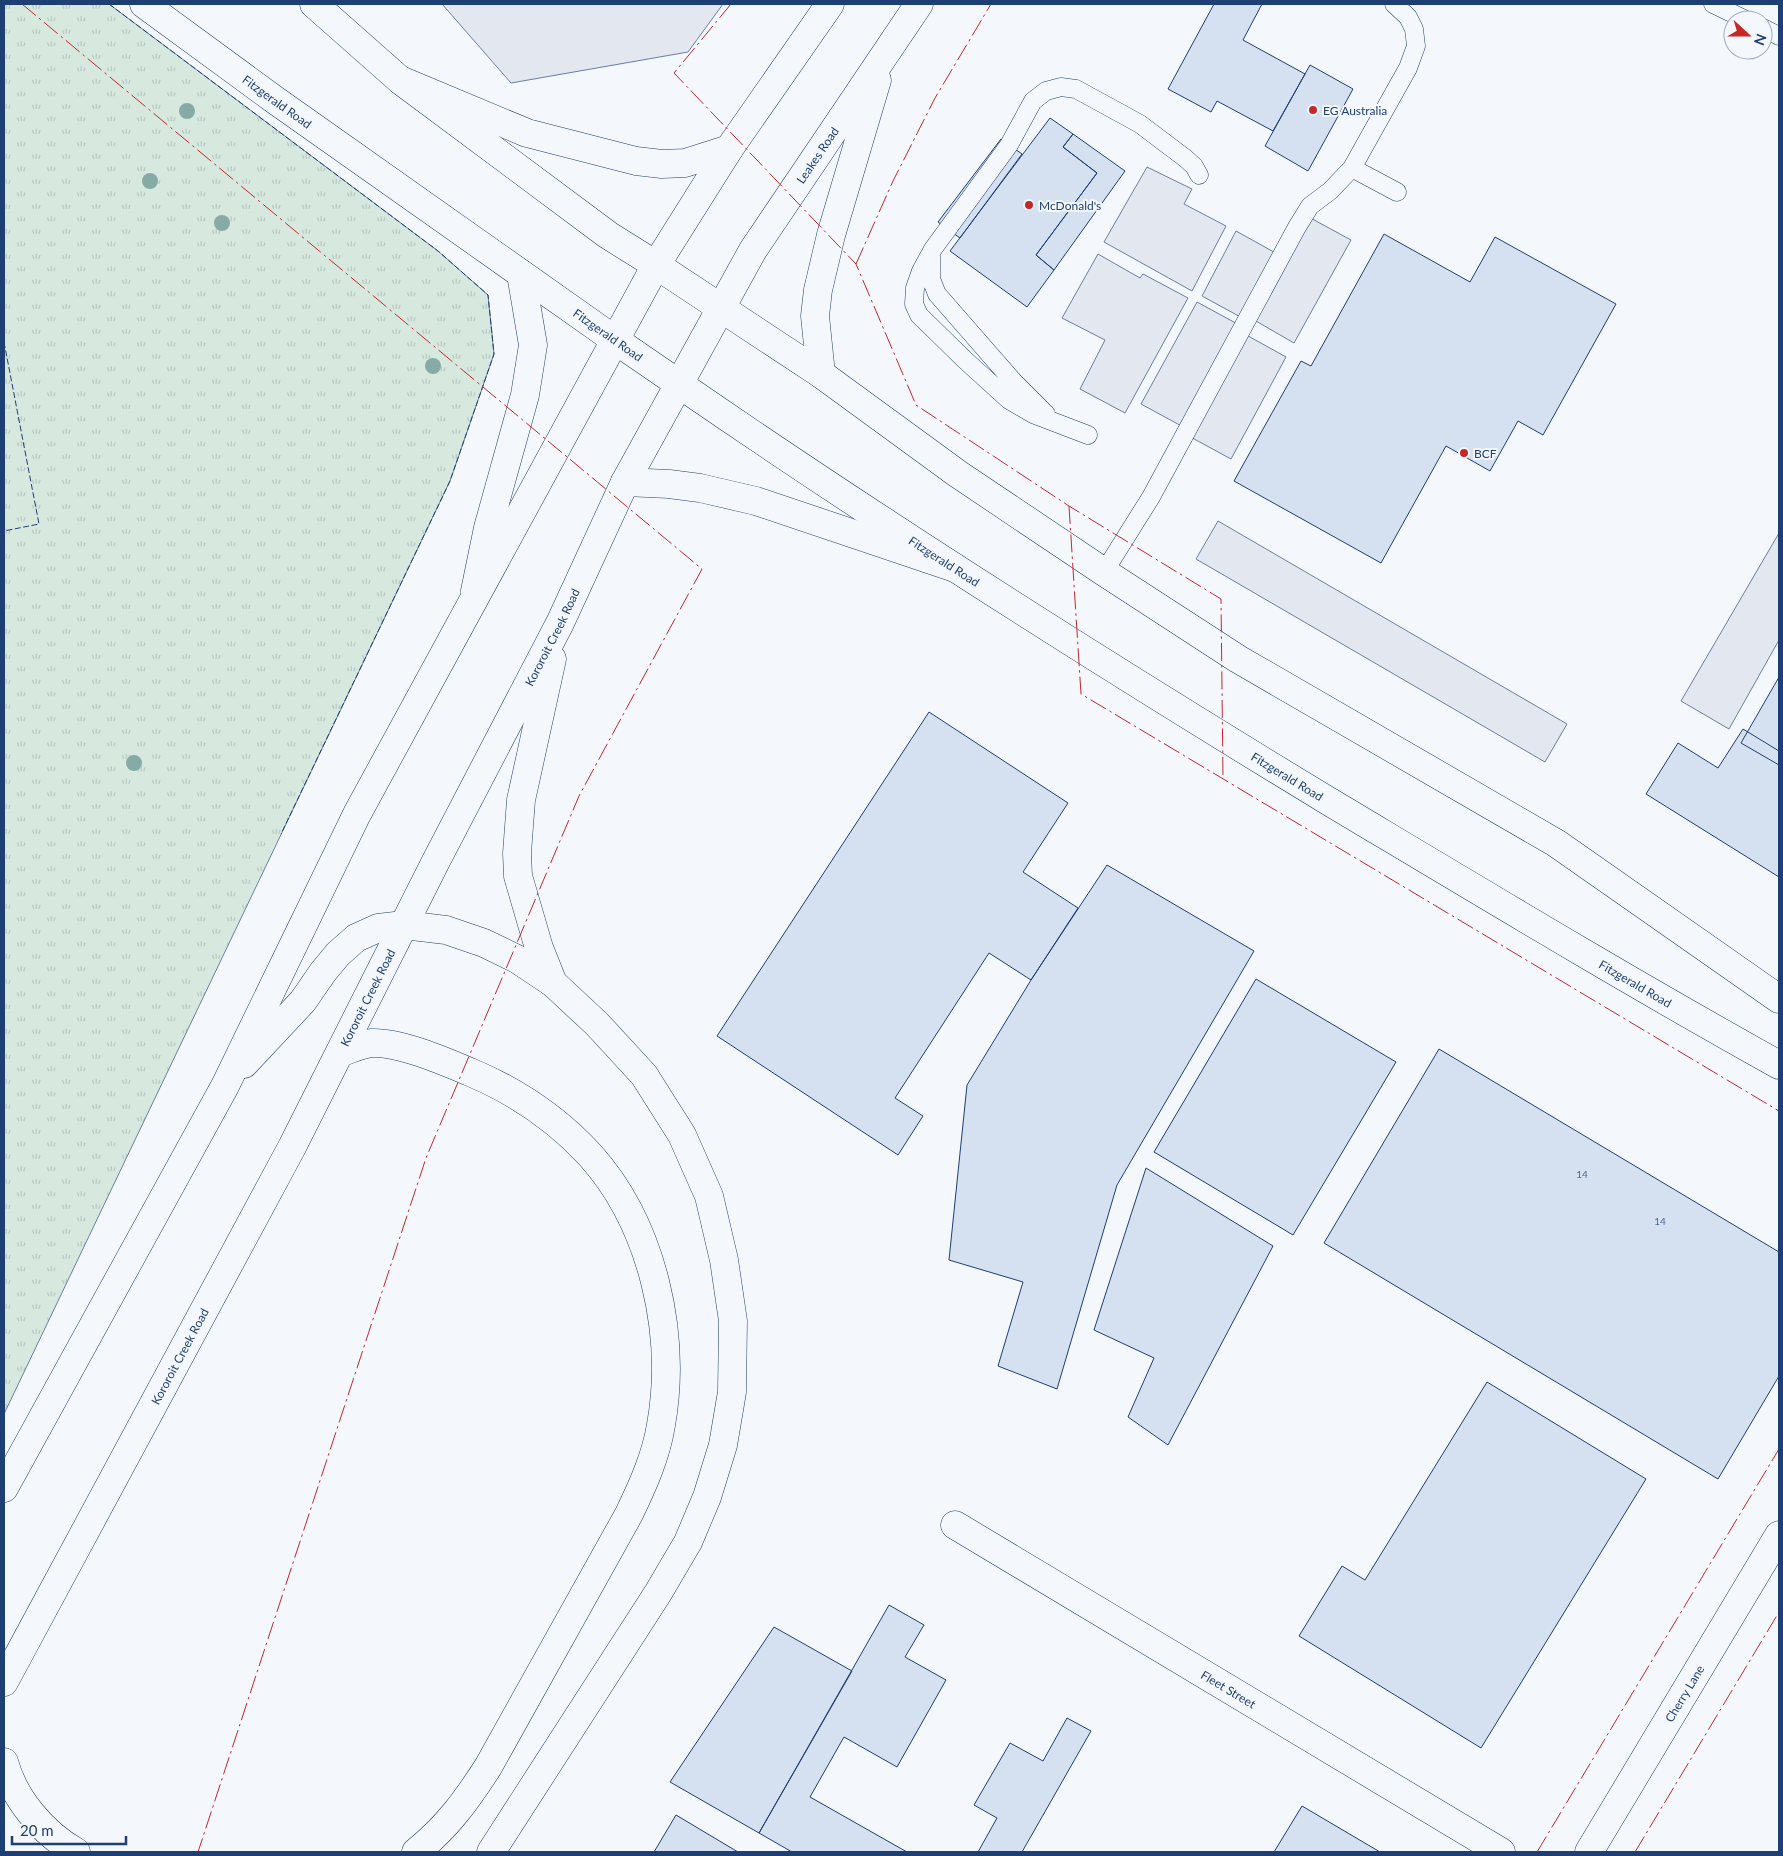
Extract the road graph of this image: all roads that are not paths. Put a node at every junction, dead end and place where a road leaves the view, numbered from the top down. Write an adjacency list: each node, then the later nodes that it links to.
1 (144, 4): 16 (main road, Fitzgerald Road)
2 (314, 4): 9 (main road)
3 (830, 4): 10 (main road)
4 (919, 4): 8 (main road, Leakes Road)
5 (1394, 4): 11 (lane)
6 (1713, 4): 7 (lane)
7 (1725, 10)
8 (884, 55): 17 (main road, Leakes Road); 19 (main road)
9 (400, 80): 10 (main road); 15 (main road)
10 (729, 149): 15 (main road)
11 (1352, 168): 13 (lane); 25 (lane)
12 (1199, 175): 14 (lane)
13 (1396, 192)
14 (933, 249): 21 (lane); 21 (lane)
15 (656, 265): 17 (main road); 18 (main road)
16 (521, 274): 18 (main road, Fitzgerald Road); 26 (main road)
17 (721, 308): 19 (main road); 20 (main road, Kororoit Creek Road)
18 (615, 340): 20 (main road, Fitzgerald Road); 26 (main road)
19 (821, 374): 25 (main road)
20 (678, 384): 23 (main road, Kororoit Creek Road); 24 (main road, Fitzgerald Road)
21 (1058, 425): 22 (lane)
22 (1088, 435)
23 (625, 482): 24 (main road); 27 (main road, Kororoit Creek Road)
24 (955, 568): 32 (main road, Fitzgerald Road)
25 (1104, 572): 30 (main road)
26 (472, 605): 33 (main road)
27 (560, 623): 28 (main road, Kororoit Creek Road); 29 (main road)
28 (404, 925): 29 (main road); 31 (main road, Kororoit Creek Road); 33 (main road)
29 (553, 983): 41 (main road)
30 (1779, 999)
31 (340, 1052): 37 (main road, Kororoit Creek Road); 40 (main road)
32 (1779, 1065)
33 (225, 1086): 34 (main road)
34 (4, 1488)
35 (955, 1525): 42 (main road, Fleet Street)
36 (1779, 1535): 43 (main road, Cherry Lane)
37 (4, 1682)
38 (4, 1762): 39 (main road)
39 (76, 1852)
40 (416, 1852)
41 (491, 1852)
42 (1501, 1852)
43 (1589, 1852)

